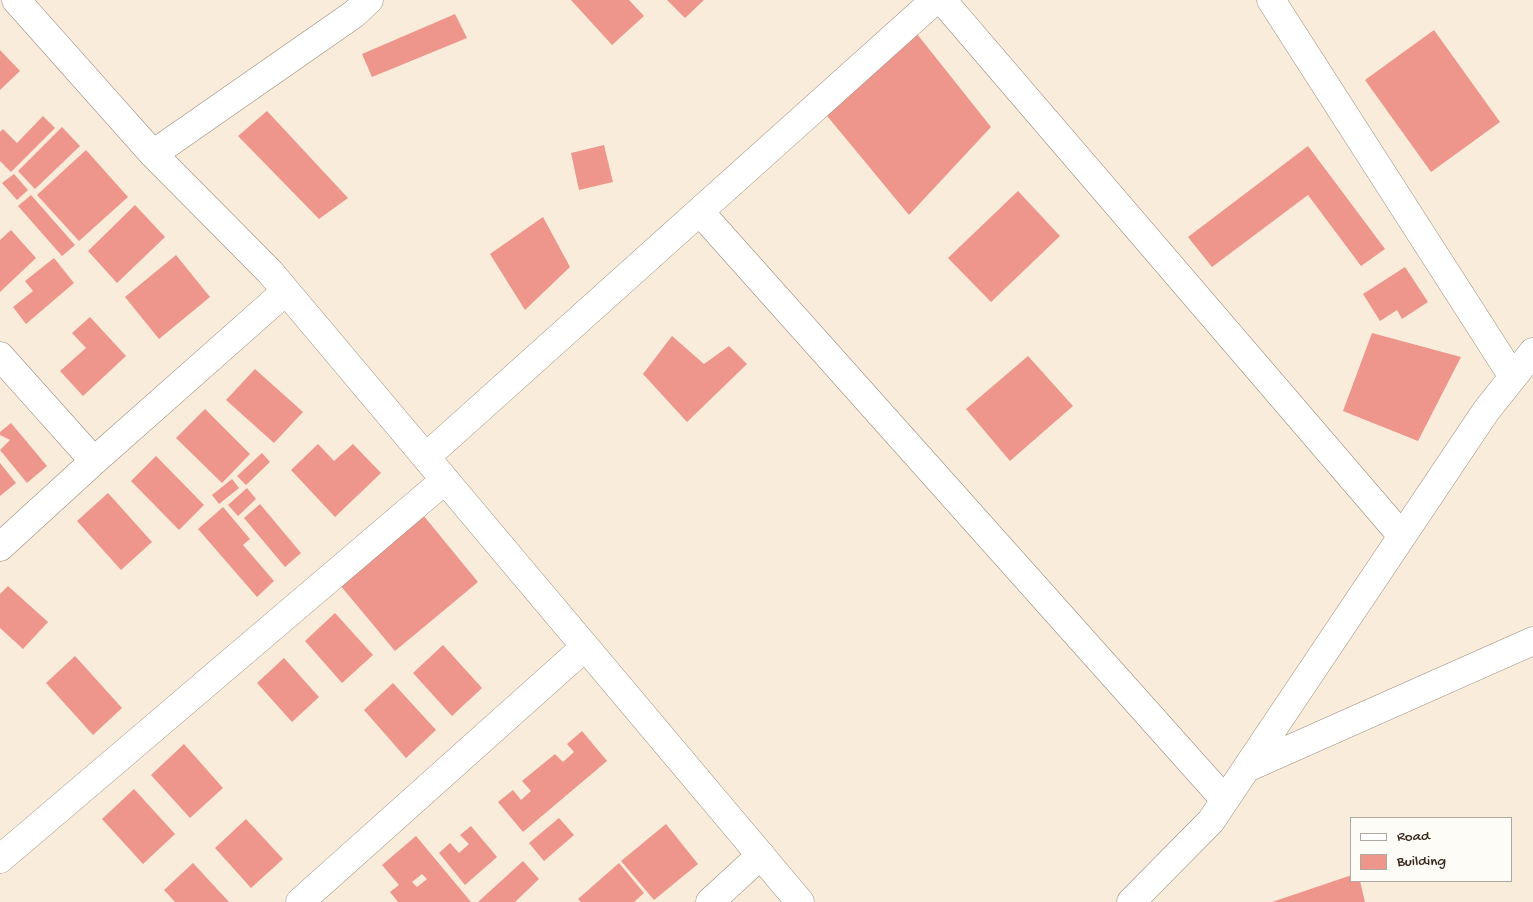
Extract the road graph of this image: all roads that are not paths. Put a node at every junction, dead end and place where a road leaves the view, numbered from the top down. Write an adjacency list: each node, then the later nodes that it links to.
1 (16, 0): 6 (street)
2 (369, 0): 6 (street)
3 (935, 0): 7 (street)
4 (942, 0): 15 (street)
5 (1271, 0): 11 (street)
6 (154, 154): 8 (street)
7 (700, 212): 12 (street); 20 (street)
8 (286, 291): 12 (street); 13 (street)
9 (1533, 352): 11 (street)
10 (0, 356): 13 (street)
11 (1513, 377): 15 (street)
12 (426, 457): 14 (street)
13 (94, 460): 16 (street)
14 (445, 480): 18 (street); 22 (street)
15 (1402, 536): 19 (street)
16 (0, 548)
17 (1533, 641): 19 (street)
18 (585, 647): 21 (street); 23 (street)
19 (1247, 768): 20 (street)
20 (1225, 800): 26 (street)
21 (761, 855): 24 (street); 25 (street)
22 (0, 859)
23 (300, 902)
24 (710, 902)
25 (800, 902)
26 (1131, 902)

